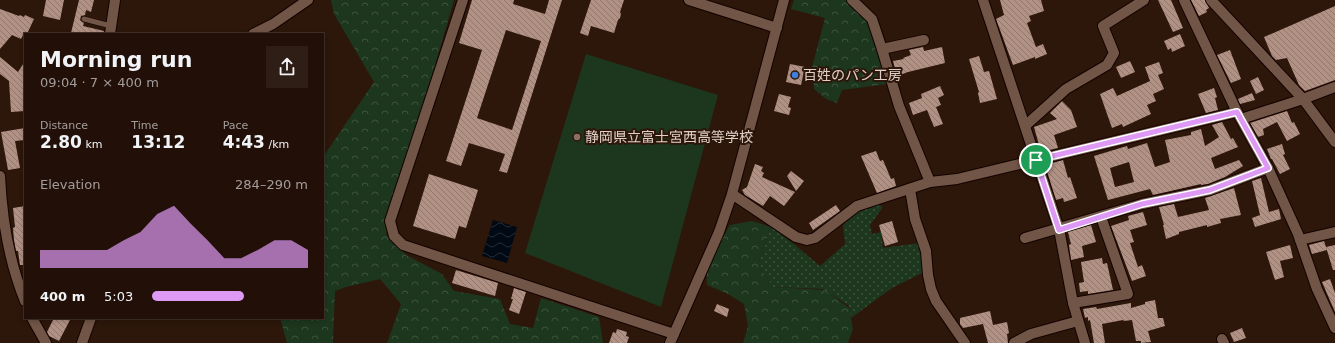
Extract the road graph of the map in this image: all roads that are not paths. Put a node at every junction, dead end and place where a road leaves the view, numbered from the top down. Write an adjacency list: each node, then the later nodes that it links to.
1 (115, 0): 13 (street)
2 (308, 0): 14 (street)
3 (463, 0): 39 (street)
4 (690, 0): 12 (street)
5 (784, 0): 12 (street)
6 (852, 0): 16 (street)
7 (983, 0): 20 (street)
8 (1144, 0): 20 (street)
9 (1184, 0): 19 (street)
10 (1211, 0): 18 (street)
11 (84, 19): 13 (lane)
12 (777, 28): 27 (street)
13 (111, 30)
14 (255, 33)
15 (924, 40): 16 (street)
16 (882, 49): 25 (street)
17 (1335, 87): 18 (street)
18 (1303, 99): 19 (street); 21 (street)
19 (1239, 115): 22 (street); 23 (street)
20 (1025, 126): 22 (street)
21 (1335, 142)
22 (1036, 160): 25 (street); 29 (street)
23 (1268, 168): 28 (street); 32 (street)
24 (0, 176): 33 (street)
25 (930, 182): 26 (street)
26 (910, 189): 27 (street); 42 (street)
27 (732, 194): 39 (street)
28 (1101, 217): 29 (street); 34 (street)
29 (1059, 230): 31 (street); 34 (street)
30 (1335, 232): 32 (street)
31 (1025, 238)
32 (1300, 240): 38 (street)
33 (24, 298)
34 (1073, 303): 37 (street)
35 (33, 319): 40 (street)
36 (91, 319): 41 (street)
37 (1078, 321): 43 (street); 44 (street)
38 (1335, 328)
39 (672, 339)
40 (46, 343)
41 (82, 343)
42 (965, 343)
43 (1014, 343)
44 (1085, 343)

